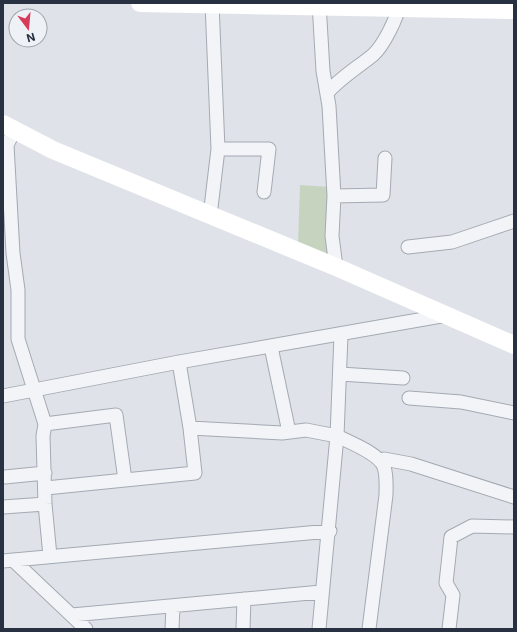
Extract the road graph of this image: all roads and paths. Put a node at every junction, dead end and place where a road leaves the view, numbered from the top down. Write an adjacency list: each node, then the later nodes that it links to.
1 (140, 3): 2 (street)
2 (212, 4): 3 (street); 8 (street)
3 (319, 4): 4 (street); 6 (street)
4 (399, 5): 5 (street); 6 (street)
5 (514, 10)
6 (327, 93): 11 (street)
7 (8, 128): 12 (street); 23 (street)
8 (218, 149): 10 (street); 12 (street)
9 (385, 158): 11 (street)
10 (264, 192)
11 (334, 196): 15 (street)
12 (210, 216): 15 (street)
13 (514, 221): 14 (street)
14 (408, 247)
15 (336, 267): 16 (street)
16 (448, 315): 17 (street); 18 (street)
17 (341, 335): 19 (street); 21 (street)
18 (514, 345)
19 (271, 347): 20 (street); 29 (street)
20 (179, 362): 23 (street); 28 (street)
21 (340, 374): 22 (street); 30 (street)
22 (403, 378)
23 (36, 390): 24 (street); 27 (street)
24 (3, 396)
25 (409, 398): 26 (street)
26 (514, 413)
27 (45, 424): 32 (street); 34 (street)
28 (190, 428): 29 (street); 34 (street)
29 (288, 432): 30 (street)
30 (337, 436): 31 (street); 40 (street)
31 (380, 461): 36 (street); 51 (street)
32 (45, 473): 33 (street); 35 (street)
33 (5, 477)
34 (125, 480): 35 (street)
35 (46, 488): 37 (street)
36 (514, 496)
37 (45, 504): 38 (street); 41 (street)
38 (3, 507)
39 (514, 527): 52 (street)
40 (330, 531): 41 (street); 43 (street)
41 (50, 556): 42 (street)
42 (8, 560): 46 (street)
43 (322, 592): 44 (street); 50 (street)
44 (244, 599): 45 (street); 49 (street)
45 (173, 606): 46 (street); 48 (street)
46 (72, 615): 47 (street)
47 (86, 629)
48 (172, 629)
49 (243, 629)
50 (319, 629)
51 (369, 629)
52 (449, 629)

